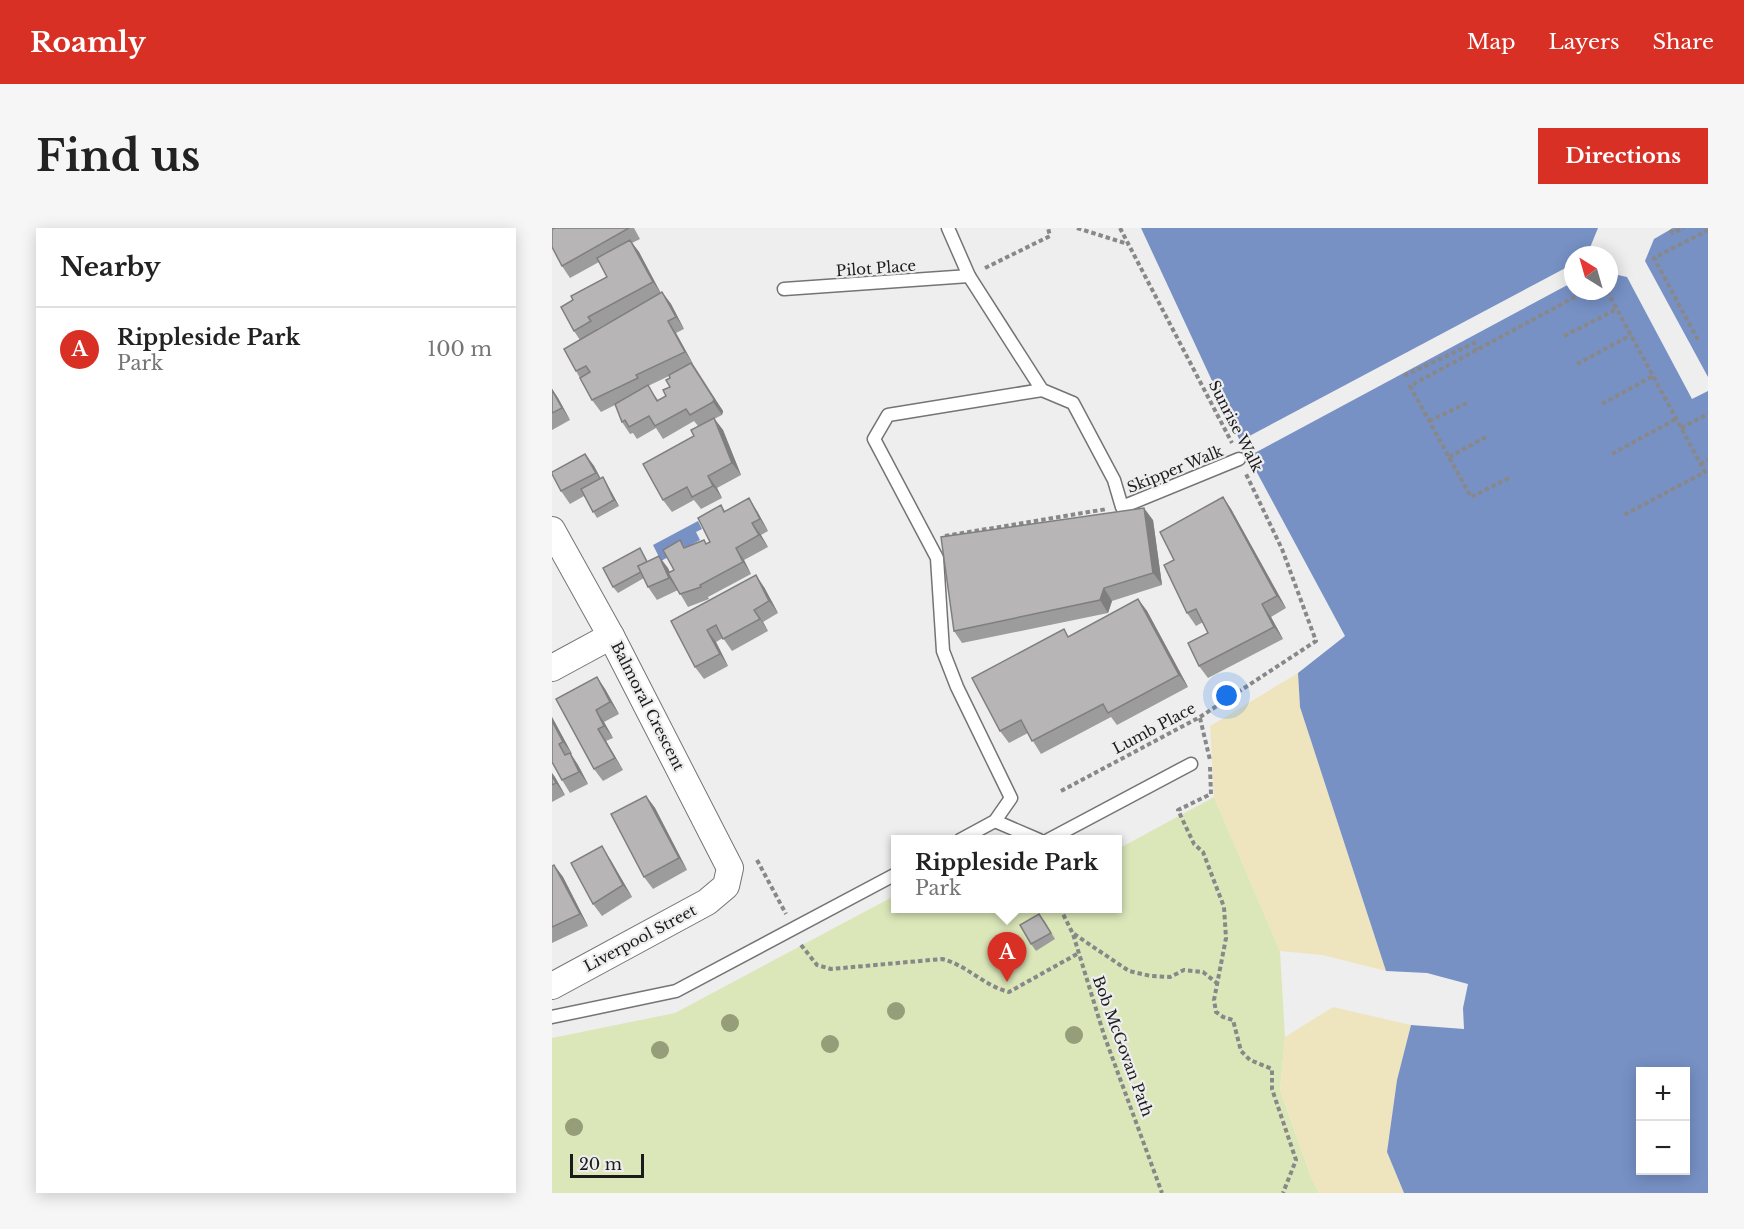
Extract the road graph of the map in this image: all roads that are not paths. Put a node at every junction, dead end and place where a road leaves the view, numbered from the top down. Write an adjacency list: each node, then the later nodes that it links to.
1 (948, 228): 2 (lane)
2 (969, 276): 3 (lane, Pilot Place); 4 (lane)
3 (784, 289)
4 (1042, 390): 5 (lane, Skipper Walk); 10 (lane)
5 (1239, 459)
6 (552, 530): 7 (street, Balmoral Crescent)
7 (611, 636): 8 (street); 15 (street, Balmoral Crescent)
8 (552, 668)
9 (1191, 764): 13 (lane)
10 (995, 821): 11 (lane); 12 (lane)
11 (969, 835)
12 (1027, 835)
13 (1057, 835)
14 (891, 877): 17 (lane)
15 (726, 886): 16 (street, Liverpool Street)
16 (552, 986)
17 (552, 1017)

